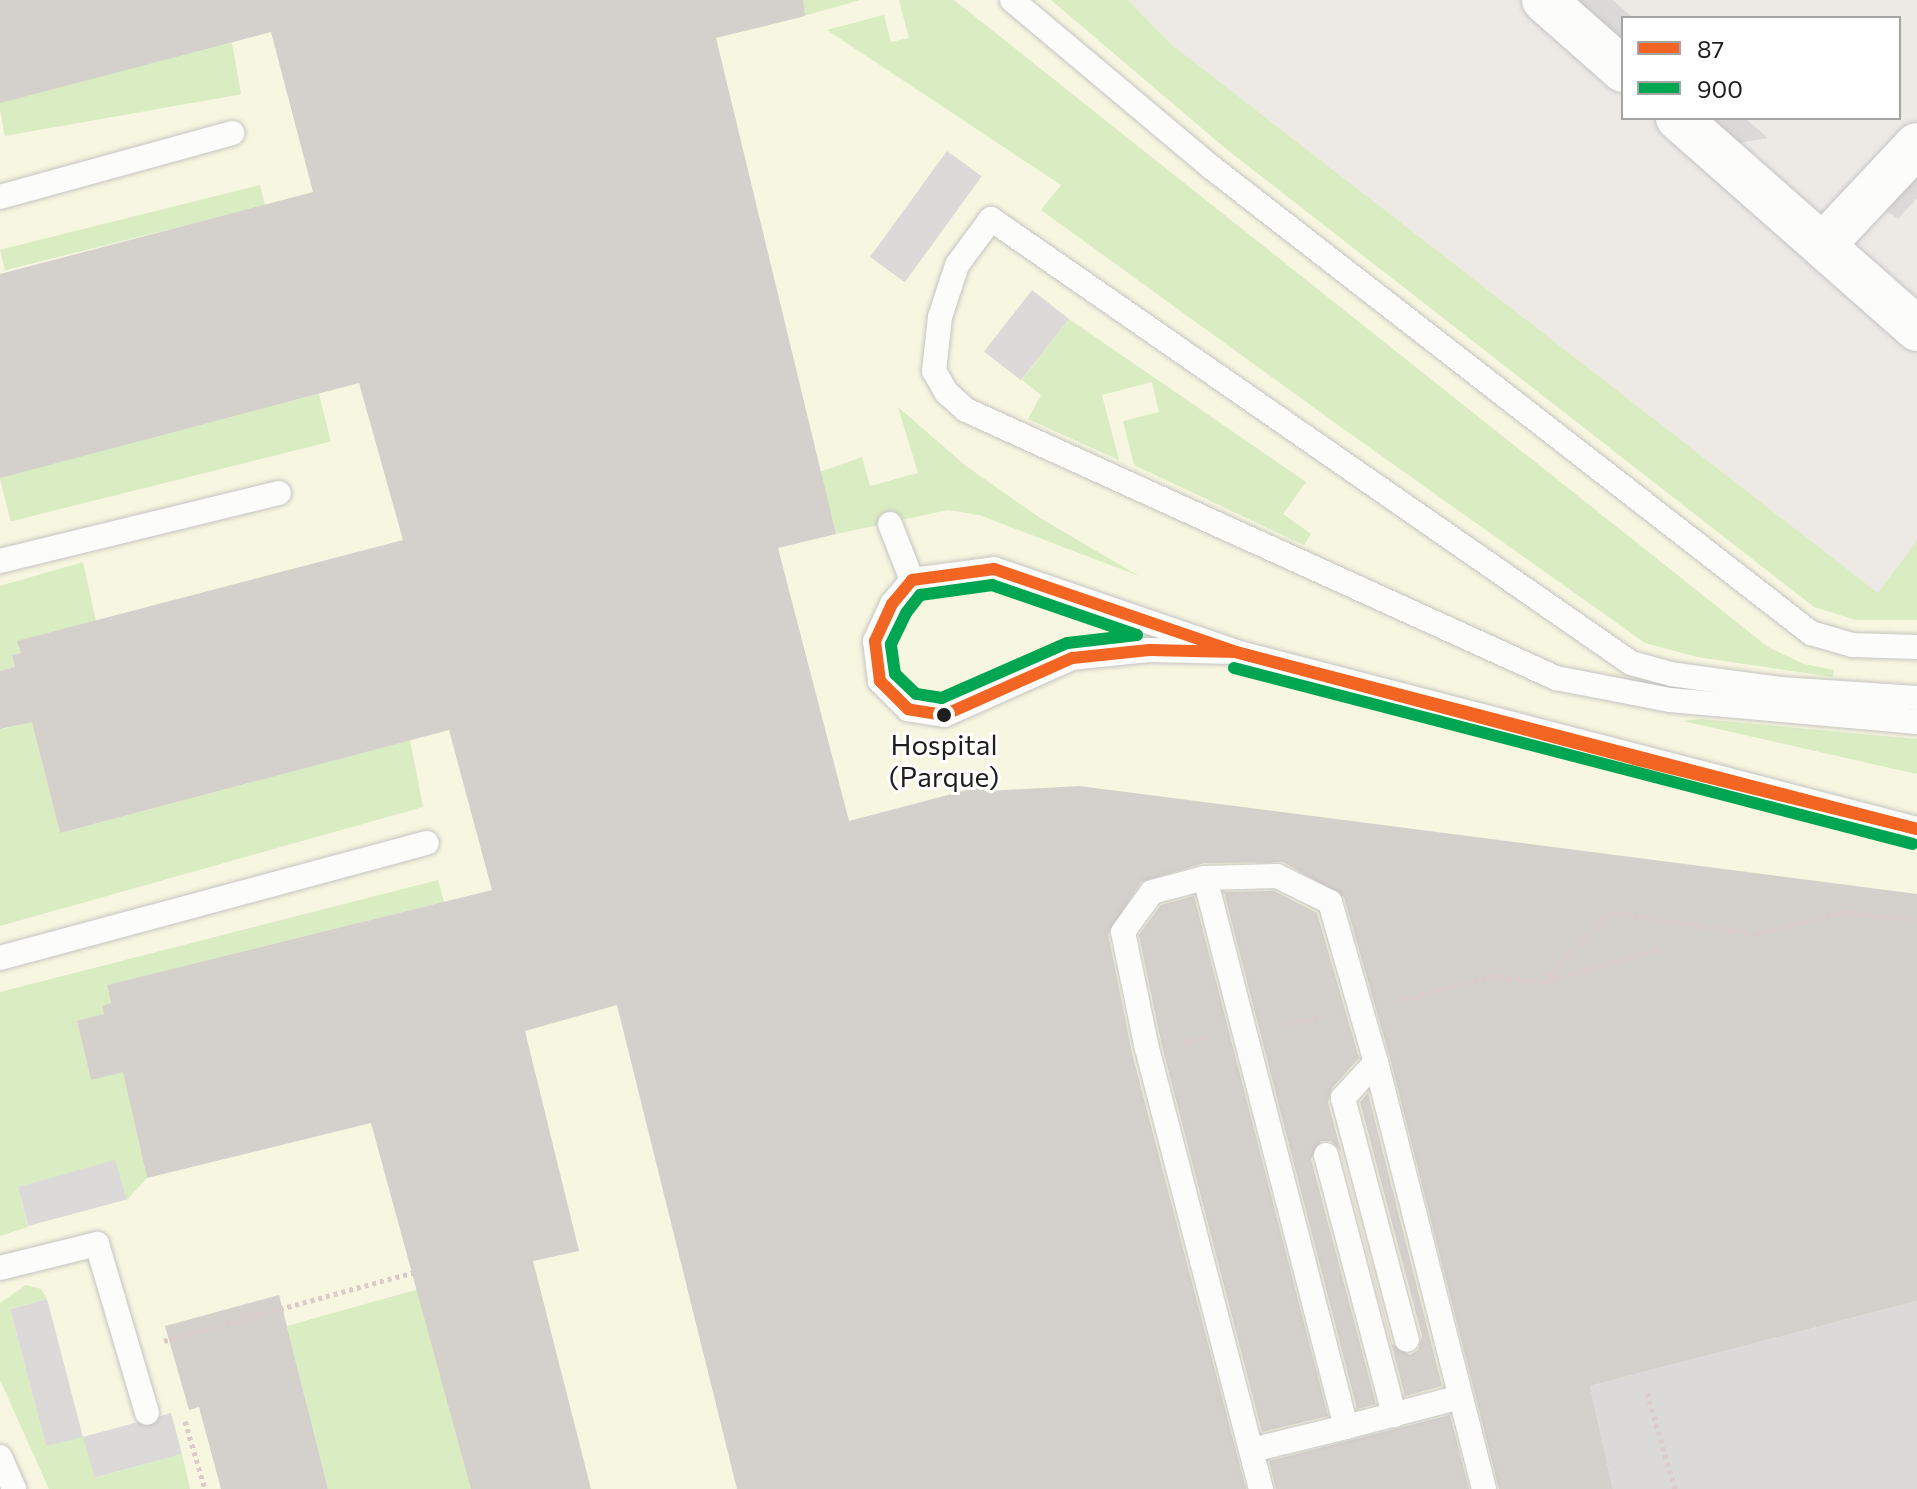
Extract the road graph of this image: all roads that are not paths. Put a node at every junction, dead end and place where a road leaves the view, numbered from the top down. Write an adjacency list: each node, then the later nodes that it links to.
1 (1012, 0): 14 (lane)
2 (1544, 0): 3 (street)
3 (1621, 68)
4 (1680, 120): 8 (street)
5 (232, 133): 7 (lane)
6 (1917, 145): 8 (street)
7 (0, 197)
8 (1823, 245): 9 (street)
9 (1917, 329)
10 (279, 493): 12 (lane)
11 (890, 524): 13 (lane)
12 (0, 561)
13 (912, 580): 15 (lane); 15 (lane)
14 (1912, 648)
15 (1236, 652): 18 (lane)
16 (1917, 698): 17 (lane)
17 (1917, 722)
18 (1917, 829)
19 (427, 843): 21 (lane)
20 (1205, 878): 22 (lane); 29 (lane); 30 (lane)
21 (0, 958)
22 (1376, 1062): 25 (lane); 26 (lane)
23 (1326, 1155): 28 (lane)
24 (0, 1268): 27 (lane)
25 (1407, 1340)
26 (1460, 1397): 28 (lane); 34 (lane)
27 (147, 1413)
28 (1394, 1415): 29 (lane)
29 (1346, 1427): 30 (lane)
30 (1252, 1450): 33 (lane)
31 (0, 1457): 32 (lane)
32 (14, 1489)
33 (1261, 1489)
34 (1484, 1489)

